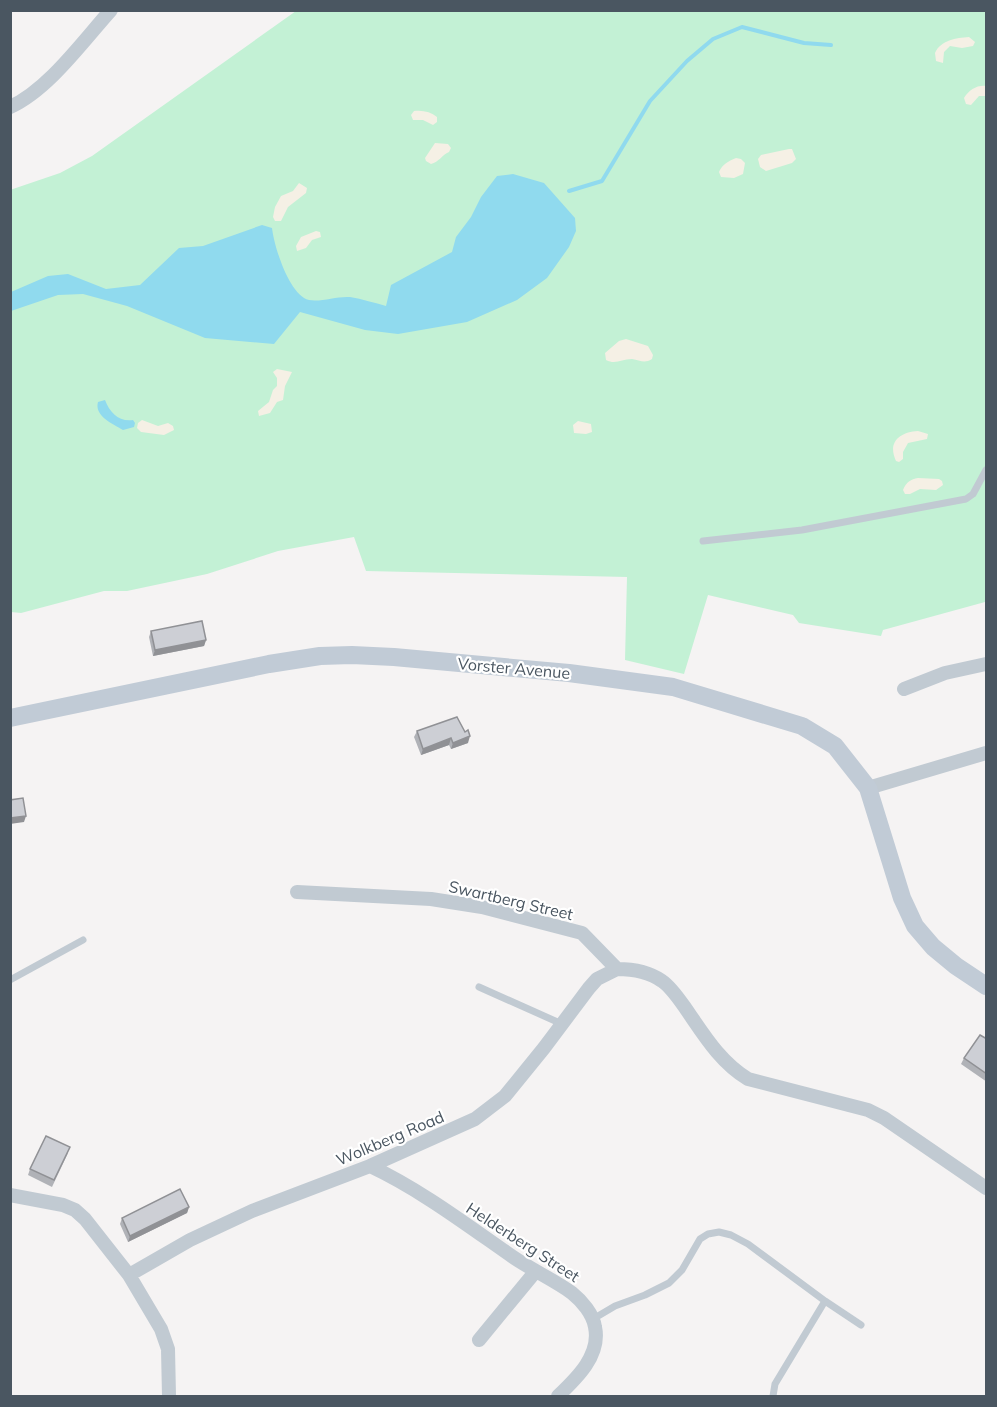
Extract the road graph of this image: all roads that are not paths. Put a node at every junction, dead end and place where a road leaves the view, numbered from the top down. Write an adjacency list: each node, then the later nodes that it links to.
1 (111, 10): 2 (street)
2 (10, 107)
3 (987, 470): 4 (lane)
4 (703, 541)
5 (987, 664): 6 (street)
6 (904, 689)
7 (10, 718): 9 (main road, Vorster Avenue)
8 (987, 753): 9 (street)
9 (868, 788): 14 (main road)
10 (297, 892): 12 (street, Swartberg Street)
11 (83, 940): 13 (lane)
12 (617, 969): 16 (street, Wolkberg Road); 20 (street)
13 (10, 980)
14 (987, 986)
15 (478, 987): 16 (lane)
16 (562, 1024): 17 (street, Wolkberg Road)
17 (390, 1157): 18 (street, Wolkberg Road); 19 (street)
18 (370, 1166): 19 (street, Helderberg Street); 23 (street, Wolkberg Road)
19 (402, 1181): 22 (street, Helderberg Street)
20 (987, 1188)
21 (10, 1195): 23 (street)
22 (535, 1272): 25 (street, Helderberg Street); 27 (street)
23 (129, 1275): 28 (street)
24 (825, 1301): 25 (lane); 26 (lane); 30 (lane)
25 (593, 1319): 29 (street)
26 (861, 1325)
27 (479, 1340)
28 (169, 1396)
29 (558, 1396)
30 (774, 1396)

